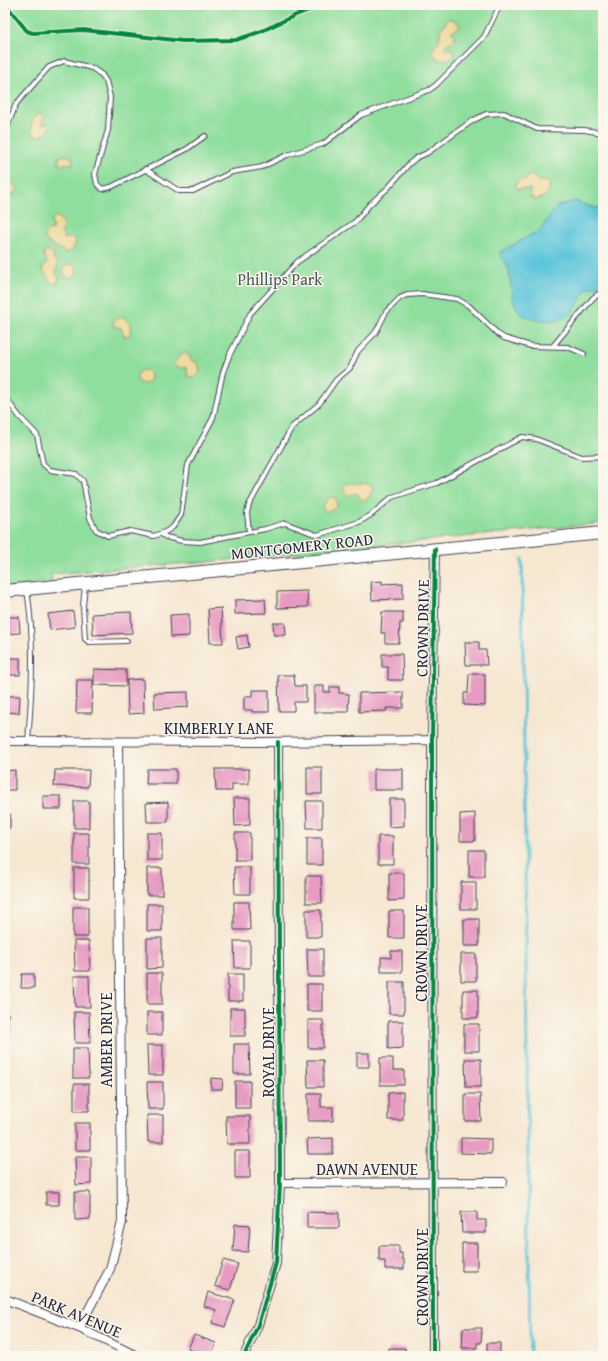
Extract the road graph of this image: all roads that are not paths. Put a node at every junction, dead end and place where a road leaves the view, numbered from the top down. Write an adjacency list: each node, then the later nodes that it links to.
1 (500, 5): 5 (lane)
2 (5, 133): 5 (lane)
3 (603, 133): 13 (lane)
4 (205, 136): 5 (lane)
5 (145, 169)
6 (603, 291): 7 (lane)
7 (553, 346): 8 (lane); 11 (lane)
8 (584, 354)
9 (5, 397): 13 (lane)
10 (603, 456): 11 (lane)
11 (249, 532): 13 (lane)
12 (603, 533): 14 (street, MONTGOMERY ROAD)
13 (161, 534)
14 (435, 549): 15 (street, MONTGOMERY ROAD); 19 (street, CROWN DRIVE)
15 (85, 583): 16 (street, MONTGOMERY ROAD); 18 (lane)
16 (27, 588): 17 (street, MONTGOMERY ROAD); 21 (lane)
17 (5, 591)
18 (127, 641)
19 (432, 740): 23 (street, KIMBERLY LANE); 26 (street, CROWN DRIVE)
20 (5, 741): 21 (street, KIMBERLY LANE)
21 (28, 741): 22 (street, KIMBERLY LANE)
22 (118, 742): 23 (street, KIMBERLY LANE); 28 (street, AMBER DRIVE)
23 (278, 742): 25 (street, ROYAL DRIVE)
24 (502, 1182): 26 (street, DAWN AVENUE)
25 (280, 1183): 26 (street, DAWN AVENUE); 30 (street, ROYAL DRIVE)
26 (434, 1183): 31 (street, CROWN DRIVE)
27 (5, 1299): 28 (street, PARK AVENUE)
28 (79, 1328): 29 (street, PARK AVENUE)
29 (137, 1356)
30 (244, 1356)
31 (433, 1356)

